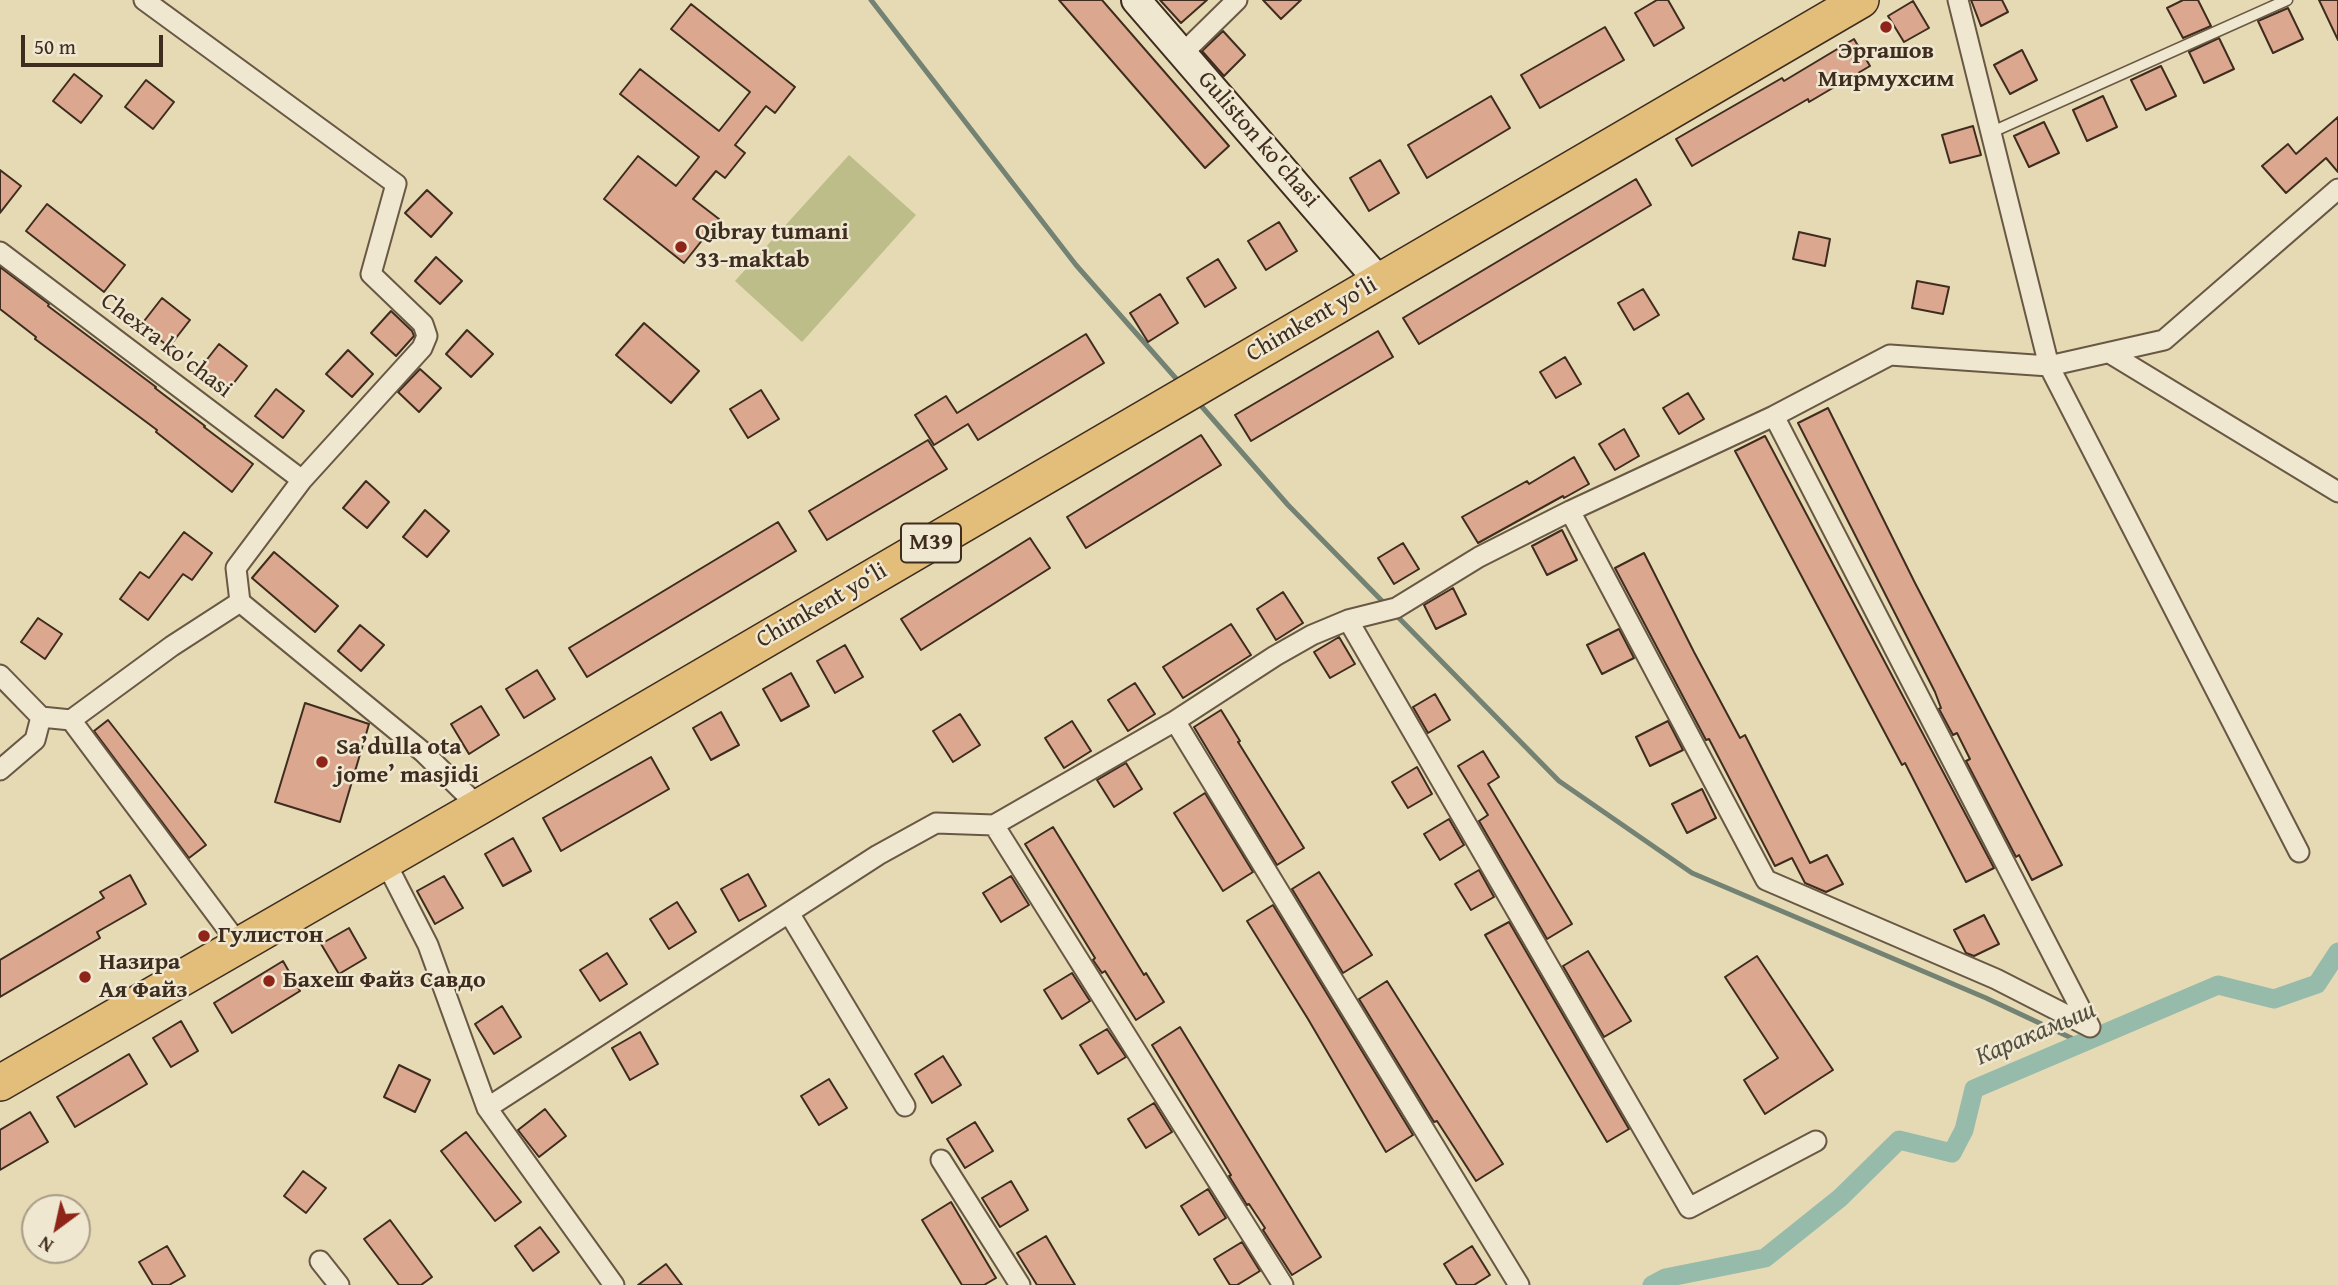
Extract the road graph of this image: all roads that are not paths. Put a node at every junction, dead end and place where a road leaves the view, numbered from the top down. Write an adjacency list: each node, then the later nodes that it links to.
1 (145, 0): 15 (street)
2 (1136, 0): 7 (main road, Guliston ko'chasi)
3 (1237, 0): 7 (street)
4 (1861, 0): 11 (highway, Chimkent yo‘li / M39)
5 (1958, 0): 8 (street)
6 (2287, 0): 8 (lane)
7 (1183, 53): 11 (main road, Guliston ko'chasi)
8 (1992, 132): 13 (street)
9 (2338, 189): 12 (street)
10 (0, 252): 15 (street, Chexra ko'chasi)
11 (1379, 281): 25 (highway, Chimkent yo‘li / M39)
12 (2111, 354): 13 (street); 16 (street)
13 (2049, 366): 14 (street); 27 (street)
14 (1774, 416): 17 (street); 17 (street)
15 (302, 480): 18 (street)
16 (2338, 492)
17 (1570, 511): 19 (street)
18 (240, 602): 22 (street); 25 (street)
19 (1348, 620): 23 (street); 34 (street)
20 (0, 675): 21 (street)
21 (41, 717): 22 (street); 24 (street)
22 (71, 720): 30 (street)
23 (1175, 721): 26 (street); 41 (street)
24 (0, 769)
25 (479, 807): 28 (highway, Chimkent yo‘li / M39)
26 (994, 825): 29 (street); 40 (street)
27 (2299, 852)
28 (385, 862): 30 (highway, Chimkent yo‘li / M39); 33 (street)
29 (789, 913): 32 (street); 33 (street)
30 (240, 946): 31 (highway, Chimkent yo‘li / M39)
31 (0, 1083)
32 (905, 1106)
33 (487, 1108): 38 (street)
34 (1816, 1141)
35 (941, 1160): 39 (street)
36 (320, 1261): 37 (street)
37 (340, 1285)
38 (614, 1285)
39 (1020, 1285)
40 (1283, 1285)
41 (1519, 1285)

